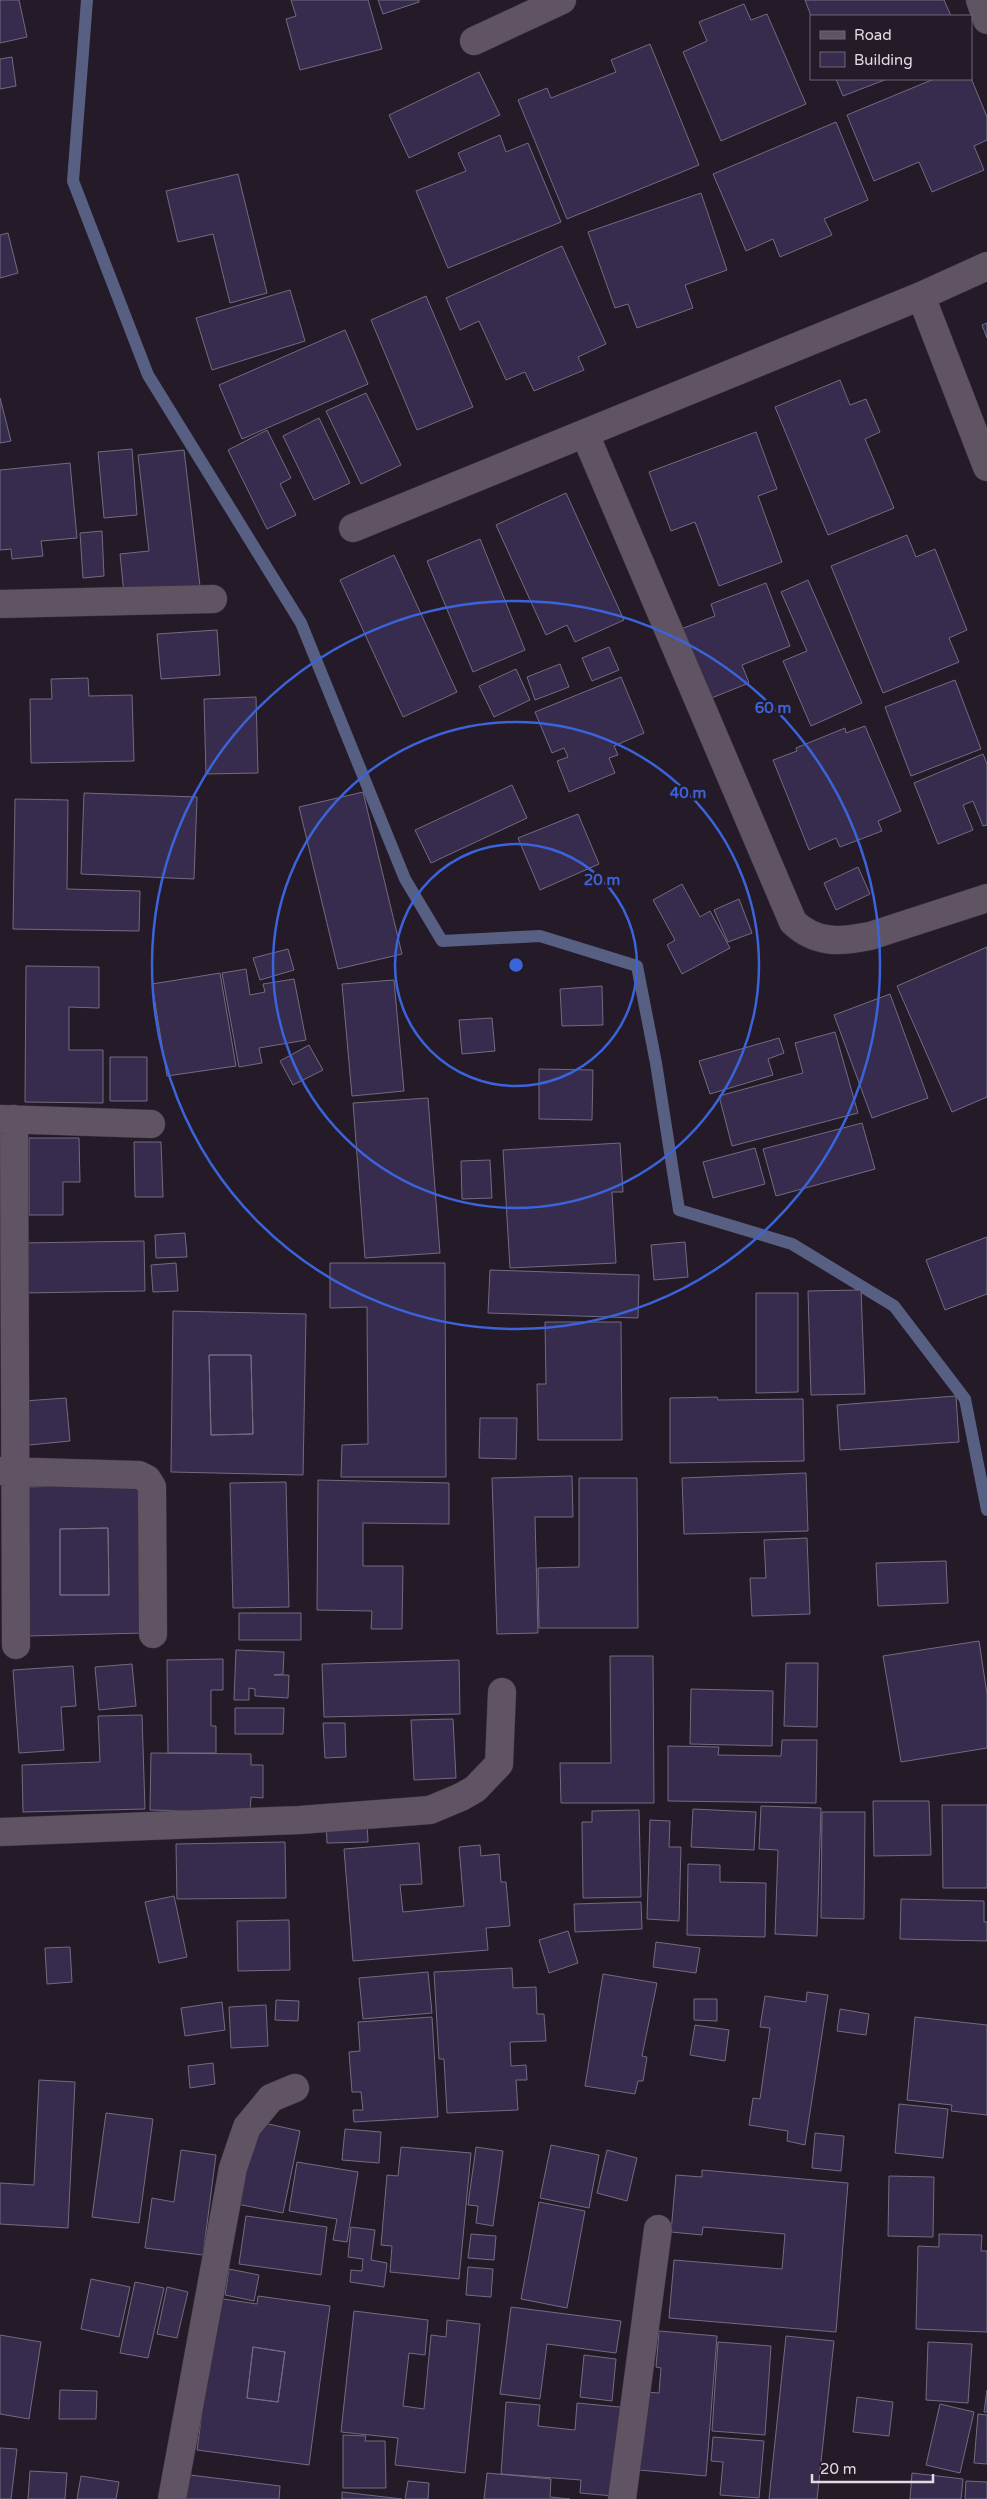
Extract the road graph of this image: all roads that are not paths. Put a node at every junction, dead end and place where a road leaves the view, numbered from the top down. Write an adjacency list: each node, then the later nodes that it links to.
1 (562, 0): 4 (street)
2 (980, 0): 3 (street)
3 (987, 20)
4 (474, 41)
5 (987, 266): 6 (street)
6 (921, 296): 7 (street); 8 (street)
7 (584, 434): 9 (street); 12 (street)
8 (987, 467)
9 (353, 528)
10 (214, 599): 11 (street)
11 (0, 604)
12 (987, 898)
13 (7, 1119): 14 (street); 15 (street)
14 (151, 1124)
15 (8, 1471): 16 (street); 17 (street)
16 (153, 1634)
17 (16, 1645)
18 (502, 1692): 19 (street)
19 (0, 1832)
20 (295, 2088): 22 (street)
21 (658, 2229): 23 (street)
22 (172, 2499)
23 (622, 2499)

